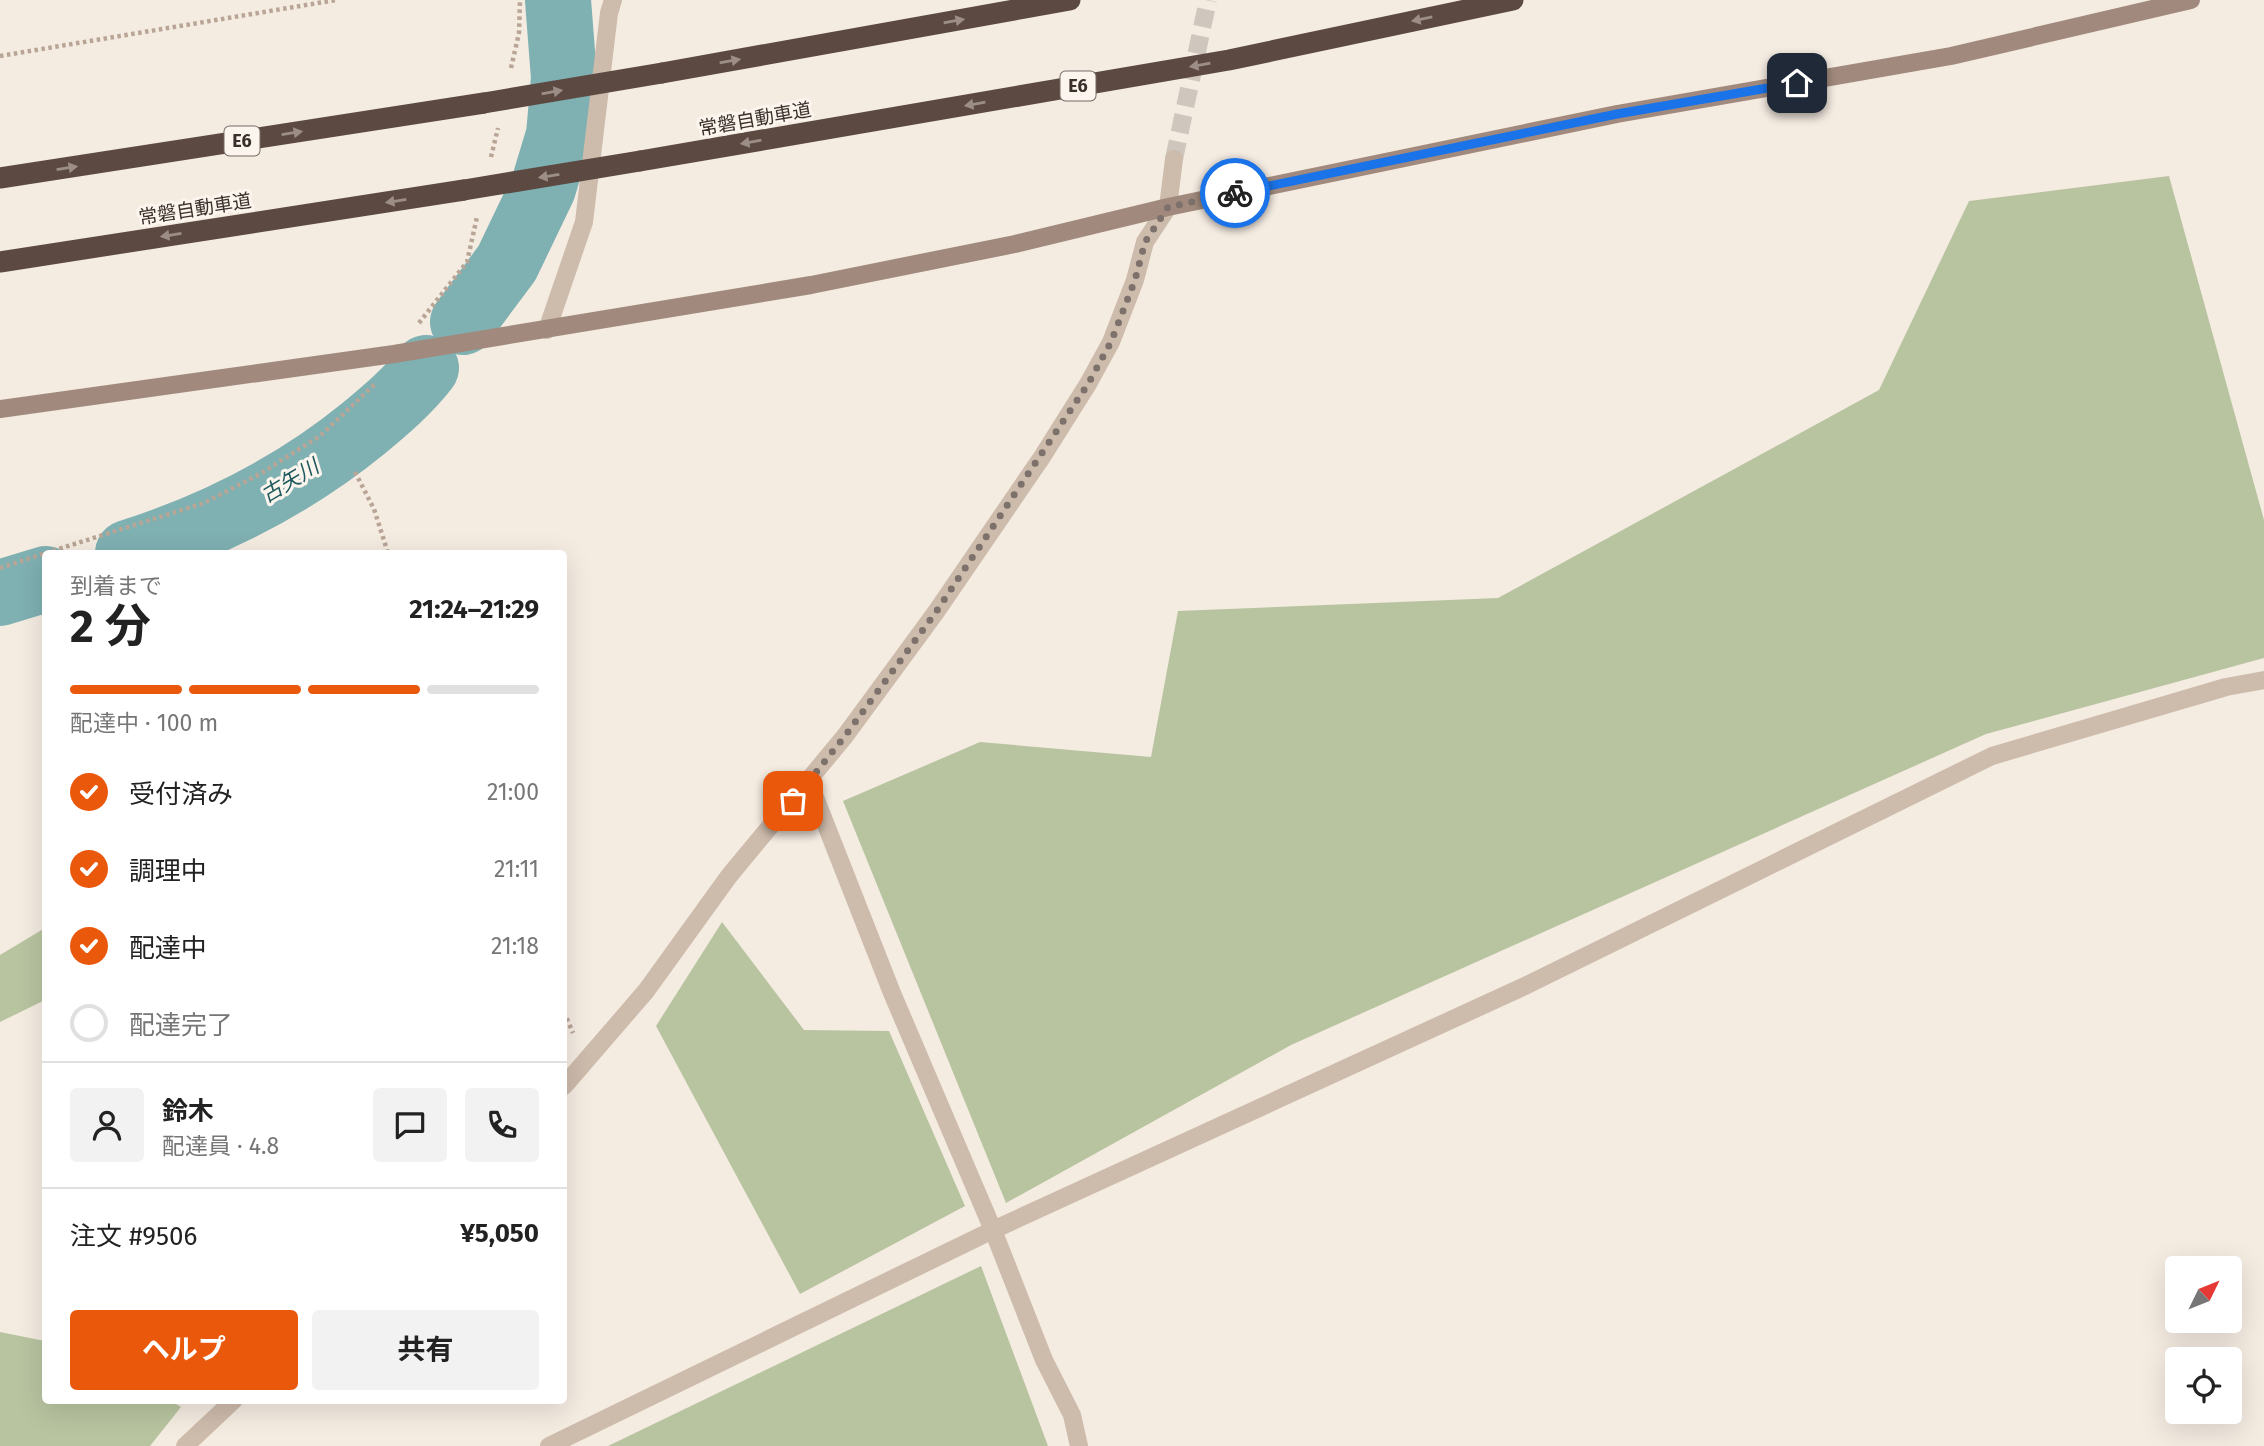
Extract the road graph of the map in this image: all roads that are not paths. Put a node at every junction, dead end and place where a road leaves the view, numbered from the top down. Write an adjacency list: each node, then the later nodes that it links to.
1 (613, 0): 9 (street)
2 (1070, 0): 6 (highway, E6, one-way to 2, bridge)
3 (1513, 0): 8 (highway, 常磐自動車道 / E6, one-way to 8, bridge)
4 (2191, 0): 7 (street)
5 (1174, 159): 7 (street)
6 (0, 178)
7 (1168, 207): 9 (street); 12 (street)
8 (0, 262)
9 (547, 330): 10 (street)
10 (0, 408)
11 (2264, 680): 14 (street)
12 (808, 782): 13 (street); 14 (street)
13 (567, 1083)
14 (993, 1230): 17 (street); 18 (street)
15 (230, 1404): 16 (street)
16 (194, 1443)
17 (549, 1446)
18 (1079, 1446)

